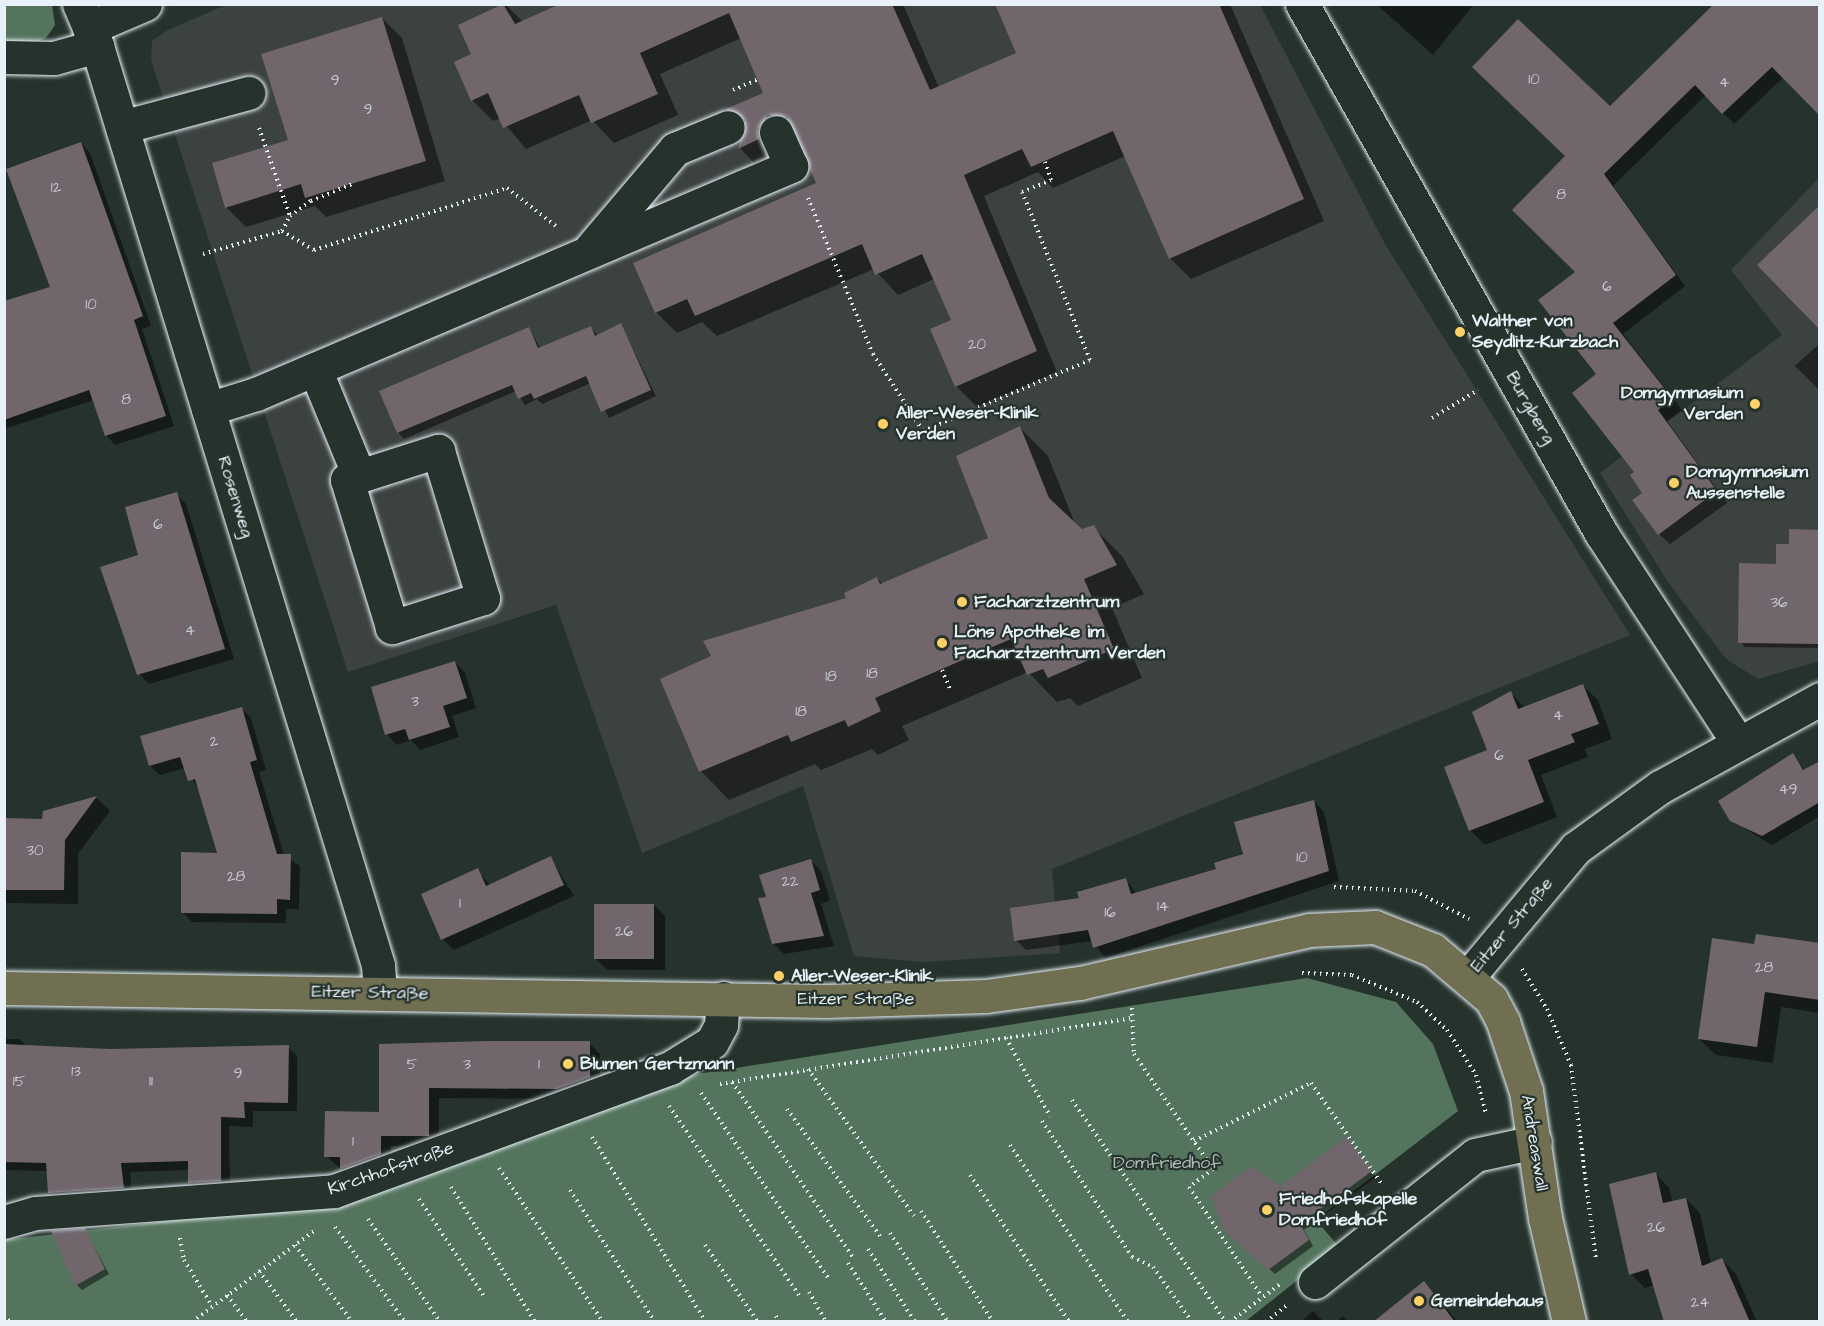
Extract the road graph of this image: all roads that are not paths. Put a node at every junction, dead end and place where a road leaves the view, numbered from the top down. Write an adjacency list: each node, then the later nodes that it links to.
1 (145, 4): 3 (street)
2 (1302, 4): 14 (street, Burgberg)
3 (88, 26): 4 (street); 6 (street, Rosenweg)
4 (4, 57)
5 (248, 93): 6 (street)
6 (122, 127): 11 (street, Rosenweg)
7 (728, 127): 9 (street)
8 (777, 132): 9 (street)
9 (587, 252): 10 (street)
10 (315, 369): 11 (street); 12 (street)
11 (208, 409): 17 (street, Rosenweg)
12 (359, 476): 12 (street)
13 (1820, 699): 14 (street, Eitzer Straße)
14 (1737, 741): 15 (street, Eitzer Straße)
15 (1468, 977): 18 (main road, Eitzer Straße); 19 (main road, Andreaswall)
16 (4, 988): 17 (main road, Eitzer Straße)
17 (380, 993): 18 (main road, Eitzer Straße)
18 (723, 998): 20 (street, Kirchhofstraße)
19 (1534, 1142): 21 (street); 22 (main road, Andreaswall)
20 (4, 1222)
21 (1315, 1282)
22 (1569, 1322)

